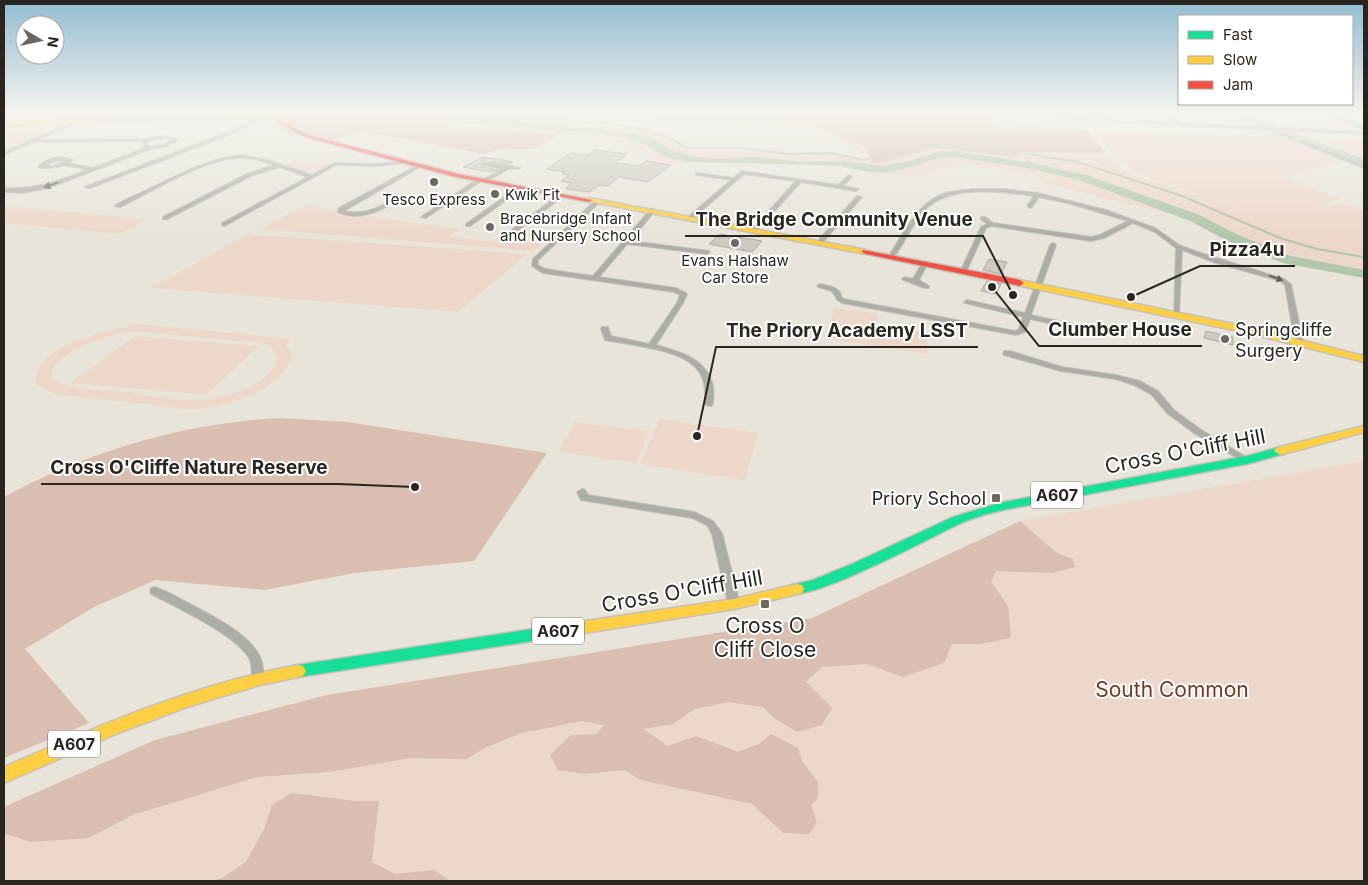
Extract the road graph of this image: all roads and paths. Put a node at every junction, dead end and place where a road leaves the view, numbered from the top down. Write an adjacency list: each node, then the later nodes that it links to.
1 (133, 153): 14 (street)
2 (178, 153): 21 (street)
3 (370, 153): 6 (main road)
4 (1331, 153): 11 (street)
5 (230, 157): 9 (street); 33 (street)
6 (405, 162): 10 (main road); 16 (street)
7 (63, 164): 7 (street); 14 (street)
8 (484, 164): 12 (street)
9 (277, 166): 16 (street); 37 (street)
10 (420, 166): 19 (main road); 31 (street)
11 (1364, 167)
12 (507, 168): 13 (street); 19 (street)
13 (519, 168)
14 (93, 169): 27 (street, one-way to 27)
15 (698, 174): 18 (street)
16 (311, 176): 41 (street)
17 (848, 177): 23 (street)
18 (733, 179): 20 (street); 38 (street)
19 (483, 180): 25 (main road); 36 (street)
20 (800, 180): 23 (street); 46 (street)
21 (98, 184): 22 (street); 24 (street)
22 (105, 185)
23 (840, 186): 26 (street)
24 (88, 187)
25 (522, 187): 29 (main road); 42 (street)
26 (856, 189)
27 (4, 190)
28 (1037, 194): 34 (street); 40 (street); 54 (street)
29 (562, 195): 32 (main road); 47 (street)
30 (859, 197): 50 (street)
31 (390, 198)
32 (598, 201): 35 (main road); 57 (street)
33 (118, 206)
34 (1030, 206)
35 (652, 211): 38 (main road); 49 (street)
36 (424, 217)
37 (165, 218)
38 (690, 218): 46 (main road)
39 (983, 218): 43 (street)
40 (1134, 221): 48 (street); 52 (street)
41 (224, 224)
42 (468, 224)
43 (991, 224): 44 (street); 48 (street)
44 (984, 228): 56 (street)
45 (1069, 228): 48 (street)
46 (755, 230): 50 (main road)
47 (510, 233)
48 (1066, 236)
49 (627, 242): 53 (street); 57 (street)
50 (820, 242): 54 (main road)
51 (1053, 245): 61 (street)
52 (1179, 248): 64 (street); 68 (street, one-way to 68)
53 (707, 252)
54 (892, 256): 55 (main road)
55 (925, 262): 56 (main road); 59 (street)
56 (964, 270): 61 (main road)
57 (595, 278): 69 (street)
58 (905, 279): 59 (street)
59 (915, 281): 62 (street)
60 (820, 286): 65 (street)
61 (1038, 286): 64 (main road); 65 (street)
62 (927, 287)
63 (967, 302): 65 (street)
64 (1176, 315): 68 (main road)
65 (1027, 316): 67 (street)
66 (605, 329): 69 (street)
67 (1088, 330)
68 (1299, 342): 72 (main road)
69 (651, 347): 74 (street)
70 (1007, 353): 71 (street)
71 (1021, 358): 73 (street); 76 (street)
72 (1364, 359)
73 (1016, 366)
74 (709, 404)
75 (1364, 429): 76 (main road, Cross O'Cliff Hill / A607)
76 (1247, 460): 79 (main road, Cross O'Cliff Hill / A607)
77 (582, 492): 79 (street)
78 (155, 591): 80 (street)
79 (734, 604): 80 (main road, Cross O'Cliff Hill / A607)
80 (258, 677): 81 (main road, Cross O'Cliff Hill / A607)
81 (4, 775)

